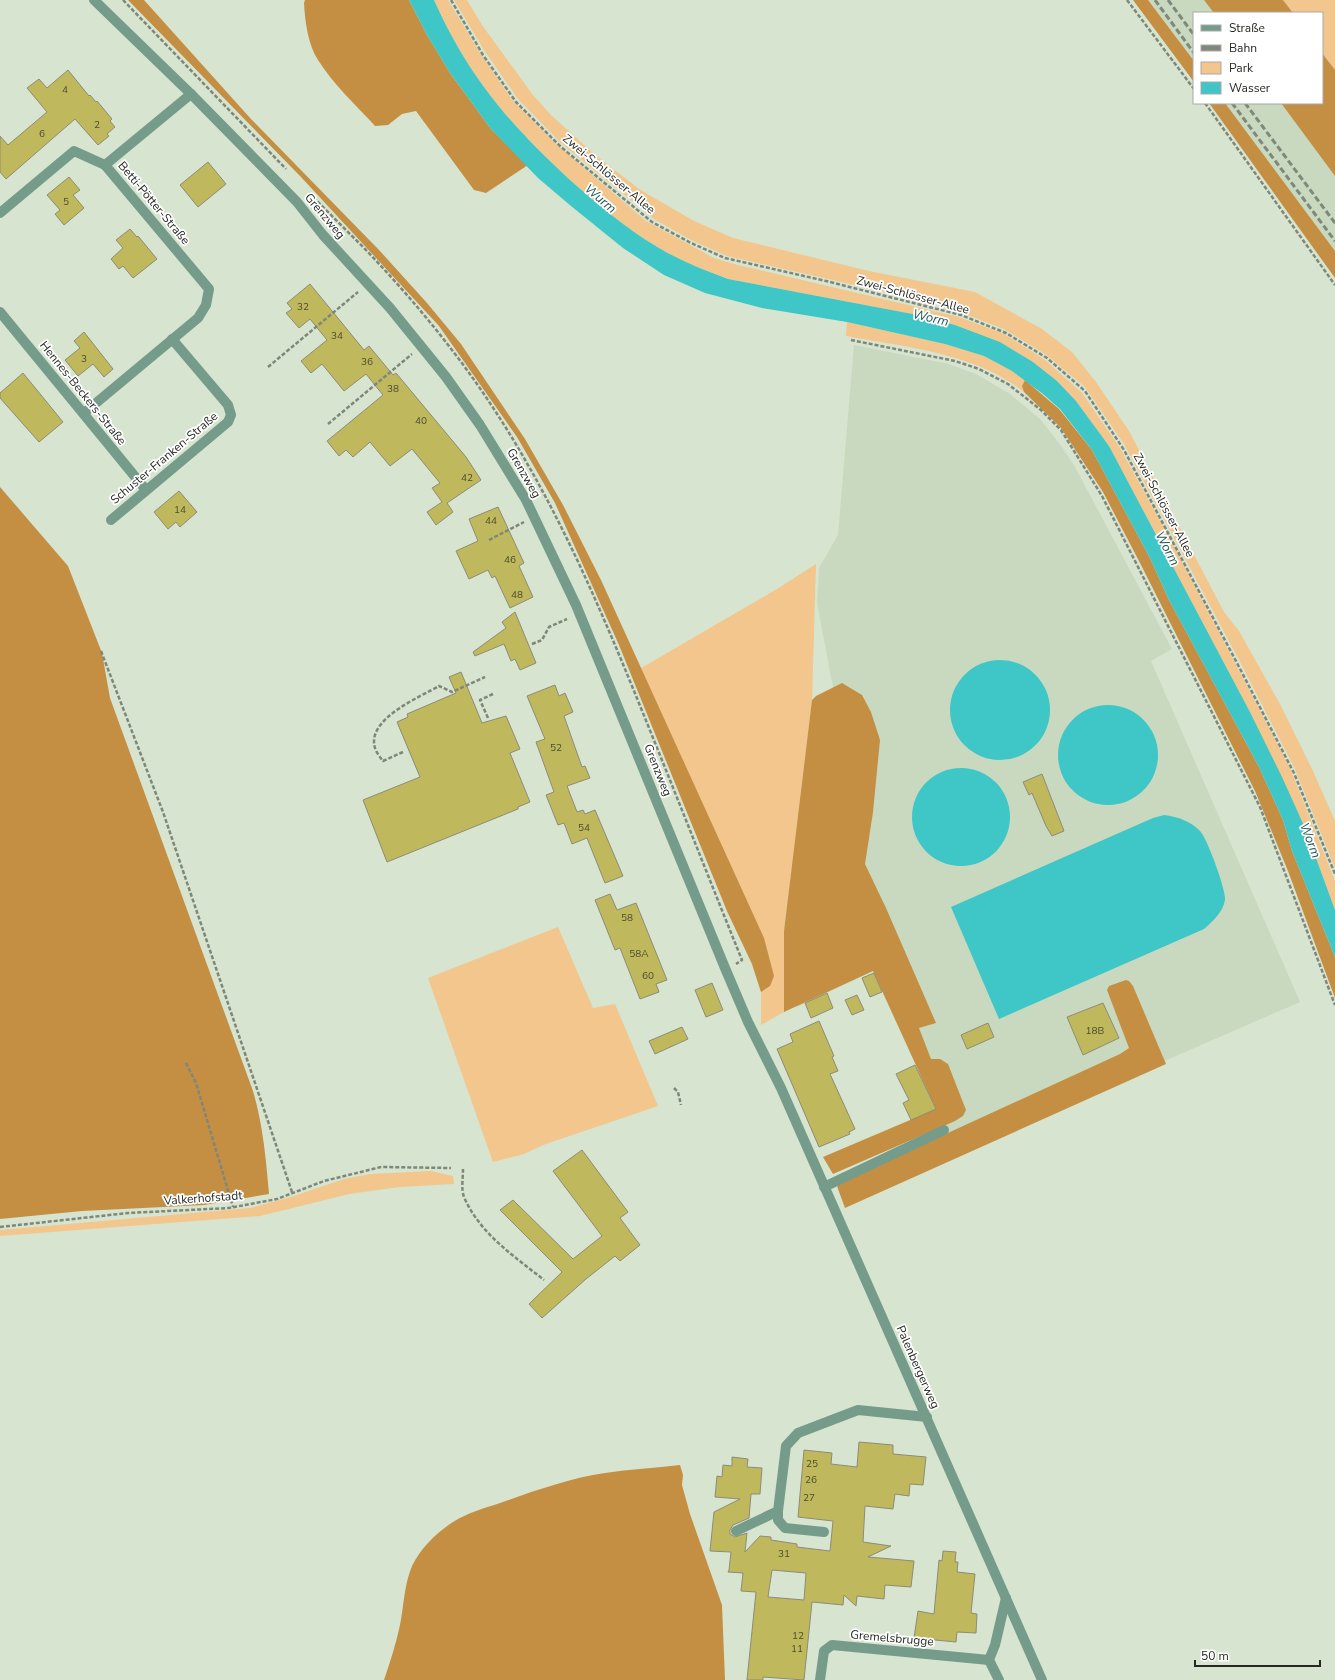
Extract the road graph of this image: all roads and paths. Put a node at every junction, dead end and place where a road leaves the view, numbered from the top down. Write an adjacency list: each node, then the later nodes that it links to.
1 (94, 0): 6 (street, Grenzweg)
2 (123, 0): 9 (path)
3 (451, 0): 32 (path, Zwei-Schlösser-Allee)
4 (1127, 0): 5 (path)
5 (1193, 88)
6 (191, 94): 8 (street); 12 (street, Grenzweg)
7 (1206, 104): 13 (path)
8 (105, 165): 11 (street, Betti-Pötter-Straße); 15 (street, Betti-Pötter-Straße)
9 (288, 171)
10 (304, 188): 33 (path)
11 (0, 213)
12 (368, 284): 17 (street, Grenzweg); 18 (path)
13 (1335, 285)
14 (0, 312): 19 (street, Hennes-Beckers-Straße)
15 (172, 339): 19 (street); 21 (street, Schuster-Franken-Straße)
16 (851, 340): 34 (path)
17 (421, 346): 20 (path); 22 (street, Grenzweg)
18 (268, 367)
19 (84, 413): 21 (street, Hennes-Beckers-Straße)
20 (328, 424)
21 (146, 490): 23 (street, Schuster-Franken-Straße)
22 (534, 517): 24 (path); 25 (street, Grenzweg)
23 (111, 520)
24 (488, 540)
25 (580, 614): 26 (path); 33 (street, Grenzweg)
26 (532, 644)
27 (101, 651): 43 (path)
28 (485, 678): 31 (path)
29 (493, 694): 30 (path)
30 (488, 718)
31 (403, 752)
32 (1335, 874)
33 (726, 971): 36 (street, Grenzweg)
34 (1335, 1005)
35 (186, 1063): 44 (path)
36 (769, 1065): 42 (street, Palenbergerweg)
37 (674, 1088): 38 (path)
38 (681, 1105)
39 (944, 1130): 42 (street)
40 (451, 1168): 43 (path, Valkerhofstadt)
41 (463, 1170): 46 (path)
42 (824, 1187): 47 (street, Palenbergerweg)
43 (292, 1192): 44 (path, Valkerhofstadt)
44 (233, 1207): 45 (path, Valkerhofstadt)
45 (0, 1227)
46 (544, 1280)
47 (926, 1417): 48 (street); 51 (street, Palenbergerweg)
48 (778, 1511): 49 (street); 50 (street)
49 (736, 1531)
50 (824, 1532)
51 (1006, 1598): 52 (street); 55 (street, Palenbergerweg)
52 (989, 1660): 53 (street, Gremelsbrugge); 54 (street)
53 (820, 1680)
54 (1000, 1680)
55 (1042, 1680)

